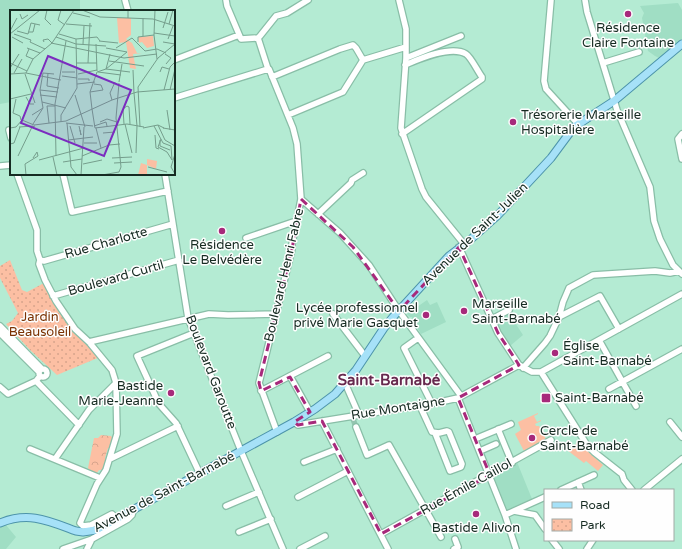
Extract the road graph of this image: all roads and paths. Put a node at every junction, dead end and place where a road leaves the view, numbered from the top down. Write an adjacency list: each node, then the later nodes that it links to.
1 (125, 0): 7 (street)
2 (226, 0): 8 (street)
3 (308, 0): 10 (street)
4 (399, 0): 12 (street)
5 (551, 0): 24 (street)
6 (585, 0): 17 (street)
7 (128, 10)
8 (239, 35): 10 (street); 15 (street)
9 (461, 36): 14 (street)
10 (258, 38): 19 (street, Boulevard Henri Fabre)
11 (682, 44): 22 (main road, Avenue de Saint-Julien)
12 (406, 47): 14 (street); 16 (street)
13 (639, 52): 17 (street)
14 (406, 58): 18 (street)
15 (175, 60)
16 (363, 60): 20 (street); 23 (street)
17 (603, 63): 22 (street)
18 (405, 65): 25 (street); 25 (street)
19 (268, 69): 20 (street, Boulevard Henri Fabre); 21 (street)
20 (272, 77): 23 (street, Boulevard Henri Fabre)
21 (175, 98)
22 (614, 101): 24 (main road, Avenue de Saint-Julien); 43 (street)
23 (288, 115): 35 (street, Boulevard Henri Fabre)
24 (578, 124): 40 (main road, Avenue de Saint-Julien)
25 (402, 134): 40 (street)
26 (682, 134): 27 (street)
27 (682, 159)
28 (10, 165): 29 (street)
29 (0, 166)
30 (363, 173): 36 (street)
31 (17, 175): 41 (street)
32 (63, 175): 34 (street)
33 (165, 175): 34 (street, Boulevard Garoutte)
34 (168, 191): 38 (street, Boulevard Garoutte)
35 (301, 198): 36 (street); 37 (street, Boulevard Henri Fabre)
36 (318, 214): 47 (street)
37 (296, 220): 39 (street); 48 (street, Boulevard Henri Fabre)
38 (173, 224): 41 (street, Rue Charlotte); 42 (street, Boulevard Garoutte)
39 (246, 238)
40 (462, 246): 47 (main road, Avenue de Saint-Julien); 52 (street)
41 (40, 260): 45 (street)
42 (178, 260): 45 (street, Boulevard Curtil); 51 (street, Boulevard Garoutte)
43 (681, 273): 50 (street)
44 (682, 294): 54 (street)
45 (53, 296): 59 (street)
46 (509, 310): 52 (street)
47 (399, 311): 57 (street); 62 (main road, Avenue de Saint-Julien)
48 (276, 314): 51 (street); 72 (street, Boulevard Henri Fabre)
49 (334, 314): 62 (street)
50 (560, 317): 54 (street); 63 (street)
51 (188, 318): 56 (street, Boulevard Garoutte); 59 (street)
52 (492, 319): 63 (street)
53 (0, 326): 65 (street)
54 (619, 329): 58 (street)
55 (0, 333): 65 (street)
56 (194, 333): 84 (street); 95 (street, Boulevard Garoutte)
57 (418, 338): 73 (street); 74 (street)
58 (599, 340): 64 (street); 67 (street)
59 (89, 342): 68 (street)
60 (682, 349): 67 (street)
61 (328, 356): 66 (street)
62 (365, 356): 69 (main road, Avenue de Saint-Julien)
63 (521, 366): 64 (street); 73 (street, Rue Montaigne)
64 (541, 372): 110 (street)
65 (39, 375): 70 (street); 83 (street)
66 (290, 376): 72 (street); 77 (street)
67 (623, 382): 71 (street); 76 (street)
68 (116, 383): 83 (street); 99 (street)
69 (345, 383): 77 (main road, Avenue de Saint-Julien); 78 (street)
70 (0, 387)
71 (609, 389)
72 (261, 391): 87 (street, Boulevard Henri Fabre)
73 (459, 397): 74 (street, Rue Montaigne); 90 (street)
74 (432, 404): 75 (street, Rue Montaigne)
75 (420, 406): 78 (street, Rue Montaigne); 88 (street)
76 (636, 406)
77 (310, 412): 80 (main road, Avenue de Saint-Julien)
78 (359, 415): 79 (street, Rue Montaigne)
79 (322, 421): 80 (street, Rue Montaigne); 93 (street)
80 (294, 422): 87 (main road, Avenue de Saint-Julien)
81 (670, 422): 89 (street)
82 (511, 424): 86 (street)
83 (79, 425): 98 (street)
84 (178, 426): 99 (street); 103 (street)
85 (356, 427): 116 (street)
86 (498, 429): 90 (street); 101 (street)
87 (277, 432): 95 (main road, Avenue de Saint-Barnabé)
88 (435, 433): 88 (street)
89 (682, 437)
90 (475, 439): 96 (street)
91 (551, 440): 101 (street, Rue Émile Caillol)
92 (496, 444): 96 (street)
93 (337, 449): 100 (street); 102 (street)
94 (30, 450): 98 (street)
95 (242, 451): 103 (main road, Avenue de Saint-Barnabé); 112 (street, Boulevard Garoutte)
96 (480, 451): 104 (street)
97 (682, 458): 111 (street)
98 (55, 459): 106 (street)
99 (110, 459): 106 (street)
100 (304, 462)
101 (512, 463): 104 (street, Rue Émile Caillol)
102 (348, 471): 113 (street); 125 (street)
103 (200, 474): 117 (main road, Avenue de Saint-Barnabé)
104 (490, 475): 116 (street, Rue Émile Caillol); 119 (street)
105 (594, 475): 107 (street)
106 (100, 478): 120 (street)
107 (578, 482): 108 (street); 109 (street)
108 (563, 489)
109 (581, 489)
110 (631, 489)
111 (645, 489)
112 (259, 492): 115 (street); 121 (street, Boulevard Garoutte)
113 (298, 497)
114 (544, 497): 118 (street)
115 (226, 506)
116 (425, 510): 125 (street, Rue Émile Caillol); 127 (street)
117 (133, 511): 120 (main road, Avenue de Saint-Barnabé); 128 (street)
118 (514, 512): 119 (street); 123 (street)
119 (505, 515): 137 (street)
120 (117, 519): 122 (main road, Avenue de Saint-Barnabé)
121 (271, 519): 124 (street); 133 (street, Boulevard Garoutte)
122 (0, 523)
123 (544, 528)
124 (239, 532)
125 (381, 534): 135 (street)
126 (325, 536): 134 (street)
127 (441, 537)
128 (92, 539): 131 (street); 132 (street)
129 (455, 539): 136 (street)
130 (553, 541): 138 (street)
131 (63, 549)
132 (87, 549)
133 (283, 549)
134 (300, 549)
135 (388, 549)
136 (454, 549)
137 (516, 549)
138 (559, 549)

